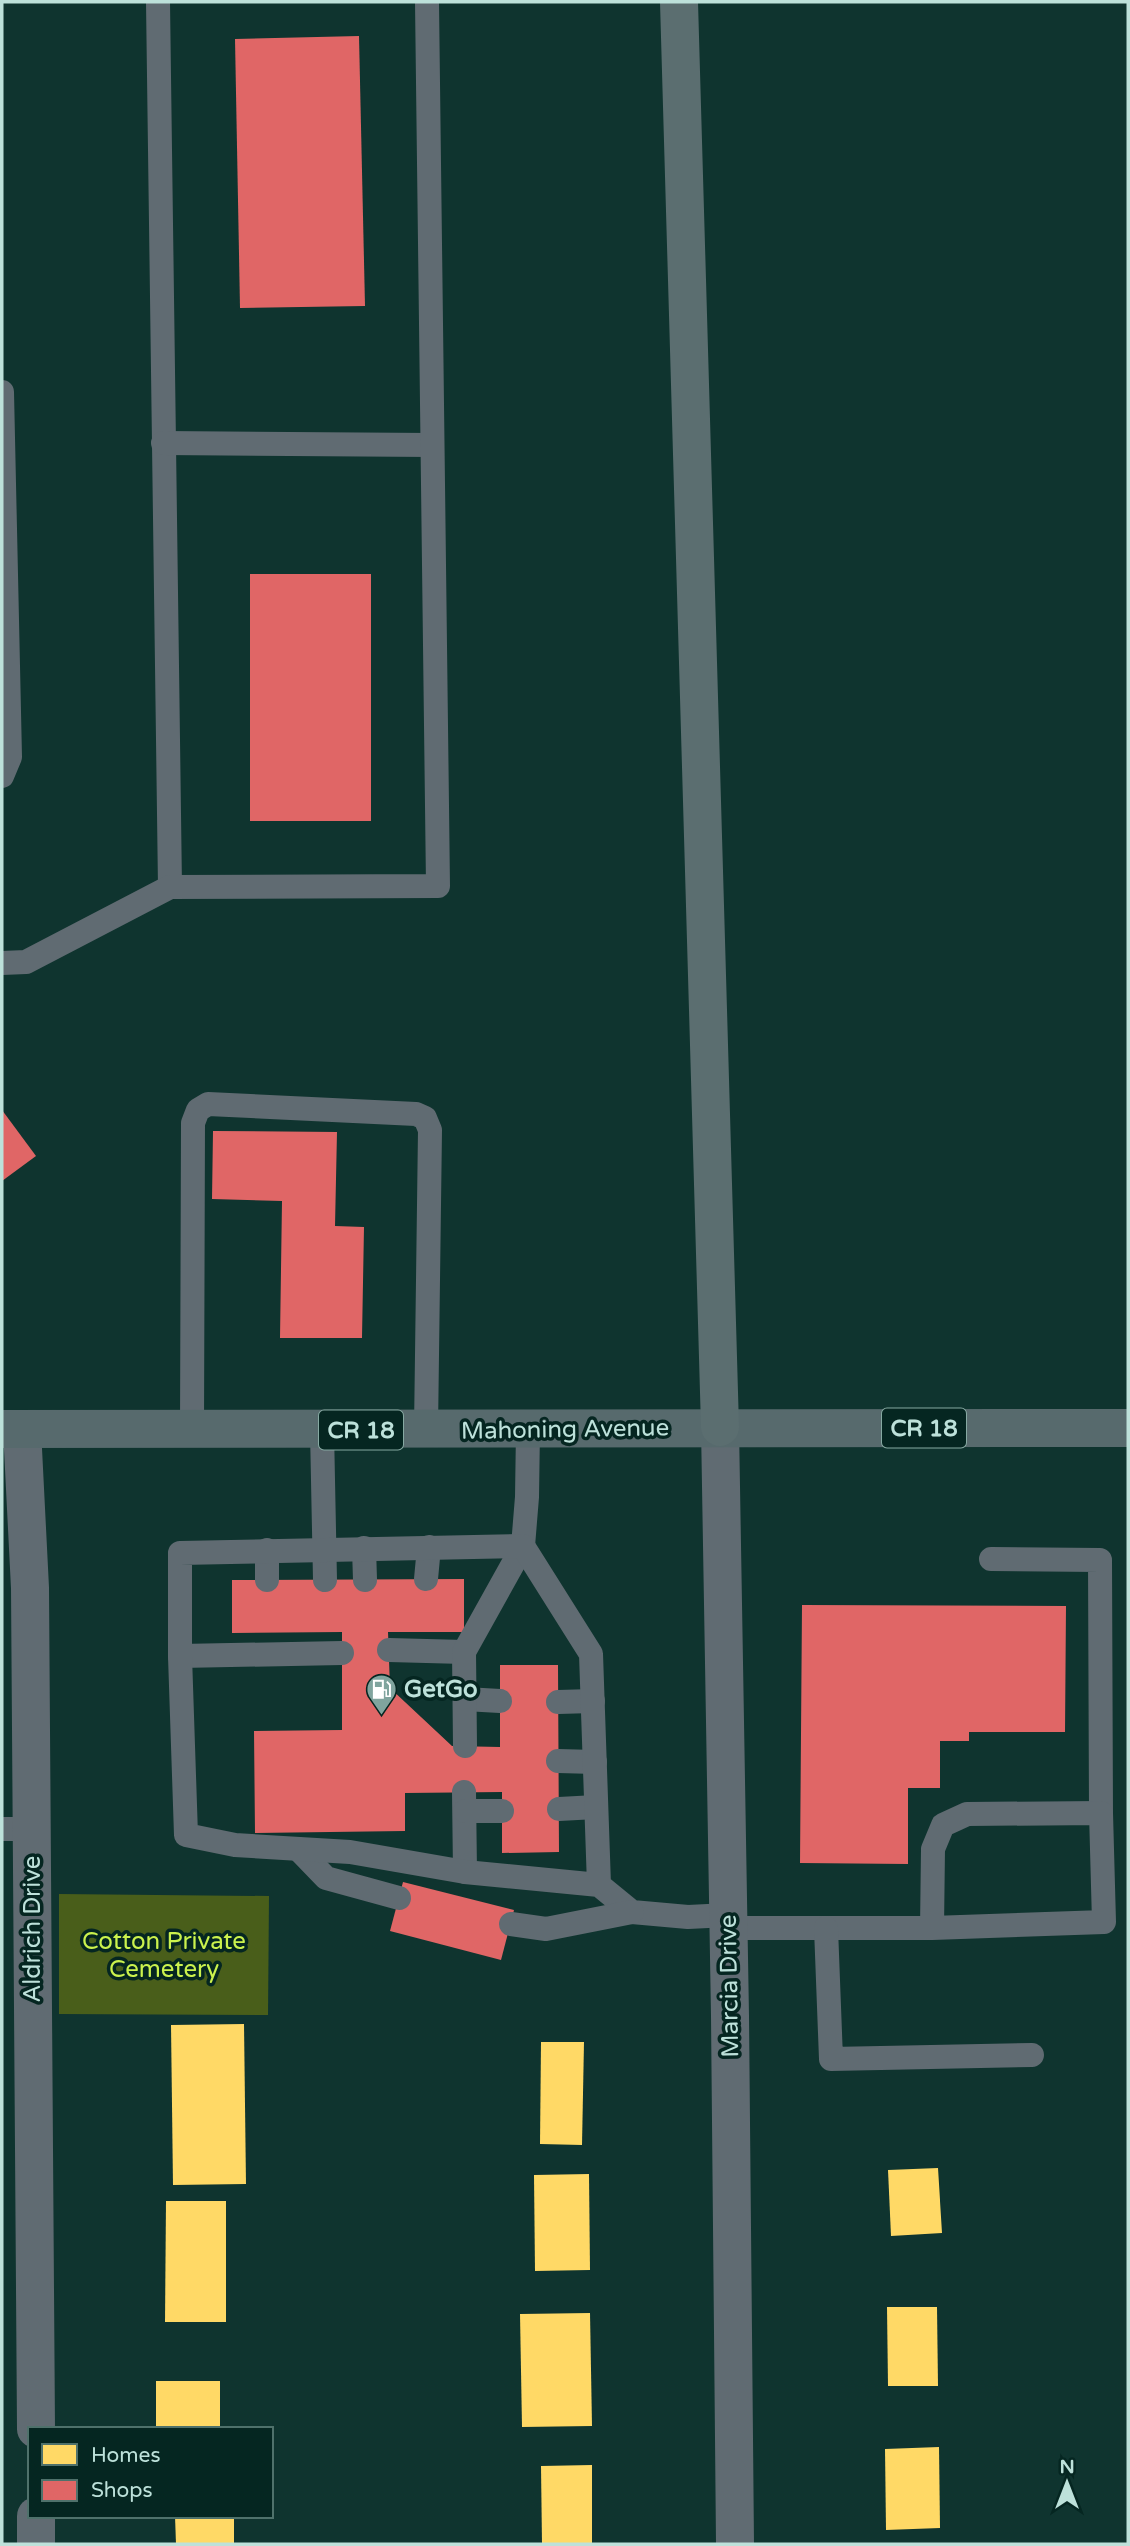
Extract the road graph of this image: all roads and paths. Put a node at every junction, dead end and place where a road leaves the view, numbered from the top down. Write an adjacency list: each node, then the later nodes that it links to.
1 (158, 2): 5 (lane)
2 (427, 2): 6 (lane)
3 (679, 2): 10 (highway)
4 (2, 391): 7 (lane)
5 (163, 443): 6 (lane); 8 (lane)
6 (432, 445): 8 (lane)
7 (2, 776)
8 (170, 887): 9 (lane)
9 (2, 963)
10 (720, 1427): 11 (main road, Mahoning Avenue / CR 18); 16 (main road, Mahoning Avenue / CR 18); 48 (street, Marcia Drive)
11 (1128, 1428)
12 (12, 1429): 13 (main road, Mahoning Avenue / CR 18); 42 (street, Aldrich Drive)
13 (192, 1430): 14 (main road, Mahoning Avenue / CR 18); 15 (lane)
14 (322, 1430): 15 (main road, Mahoning Avenue / CR 18); 20 (lane)
15 (426, 1430): 16 (main road, Mahoning Avenue / CR 18)
16 (528, 1430): 17 (lane)
17 (523, 1546): 18 (lane); 29 (lane); 33 (lane)
18 (429, 1547): 19 (lane); 23 (lane)
19 (364, 1548): 20 (lane); 26 (lane)
20 (325, 1549): 21 (lane); 25 (lane)
21 (267, 1550): 24 (lane); 30 (lane)
22 (991, 1559): 41 (lane)
23 (426, 1579)
24 (267, 1580)
25 (325, 1580)
26 (365, 1580)
27 (332, 1646): 30 (lane)
28 (389, 1650): 29 (lane)
29 (464, 1652): 31 (lane)
30 (180, 1656): 43 (lane)
31 (465, 1699): 32 (lane); 35 (lane)
32 (500, 1701)
33 (593, 1701): 34 (lane); 37 (lane)
34 (558, 1702)
35 (465, 1746)
36 (558, 1761): 37 (lane)
37 (595, 1762): 38 (lane)
38 (596, 1807): 39 (lane); 45 (lane)
39 (559, 1809)
40 (502, 1811): 44 (lane)
41 (1101, 1813): 51 (lane); 51 (lane)
42 (16, 1829): 53 (street, Aldrich Drive)
43 (298, 1849): 44 (lane); 46 (lane)
44 (465, 1872): 45 (lane)
45 (599, 1885): 47 (lane)
46 (399, 1898)
47 (632, 1912): 48 (lane); 49 (lane)
48 (729, 1922): 50 (lane); 56 (street, Marcia Drive)
49 (511, 1924)
50 (826, 1928): 51 (lane); 52 (lane)
51 (932, 1928)
52 (1032, 2055)
53 (36, 2427)
54 (36, 2518): 55 (street)
55 (36, 2544)
56 (735, 2544)

